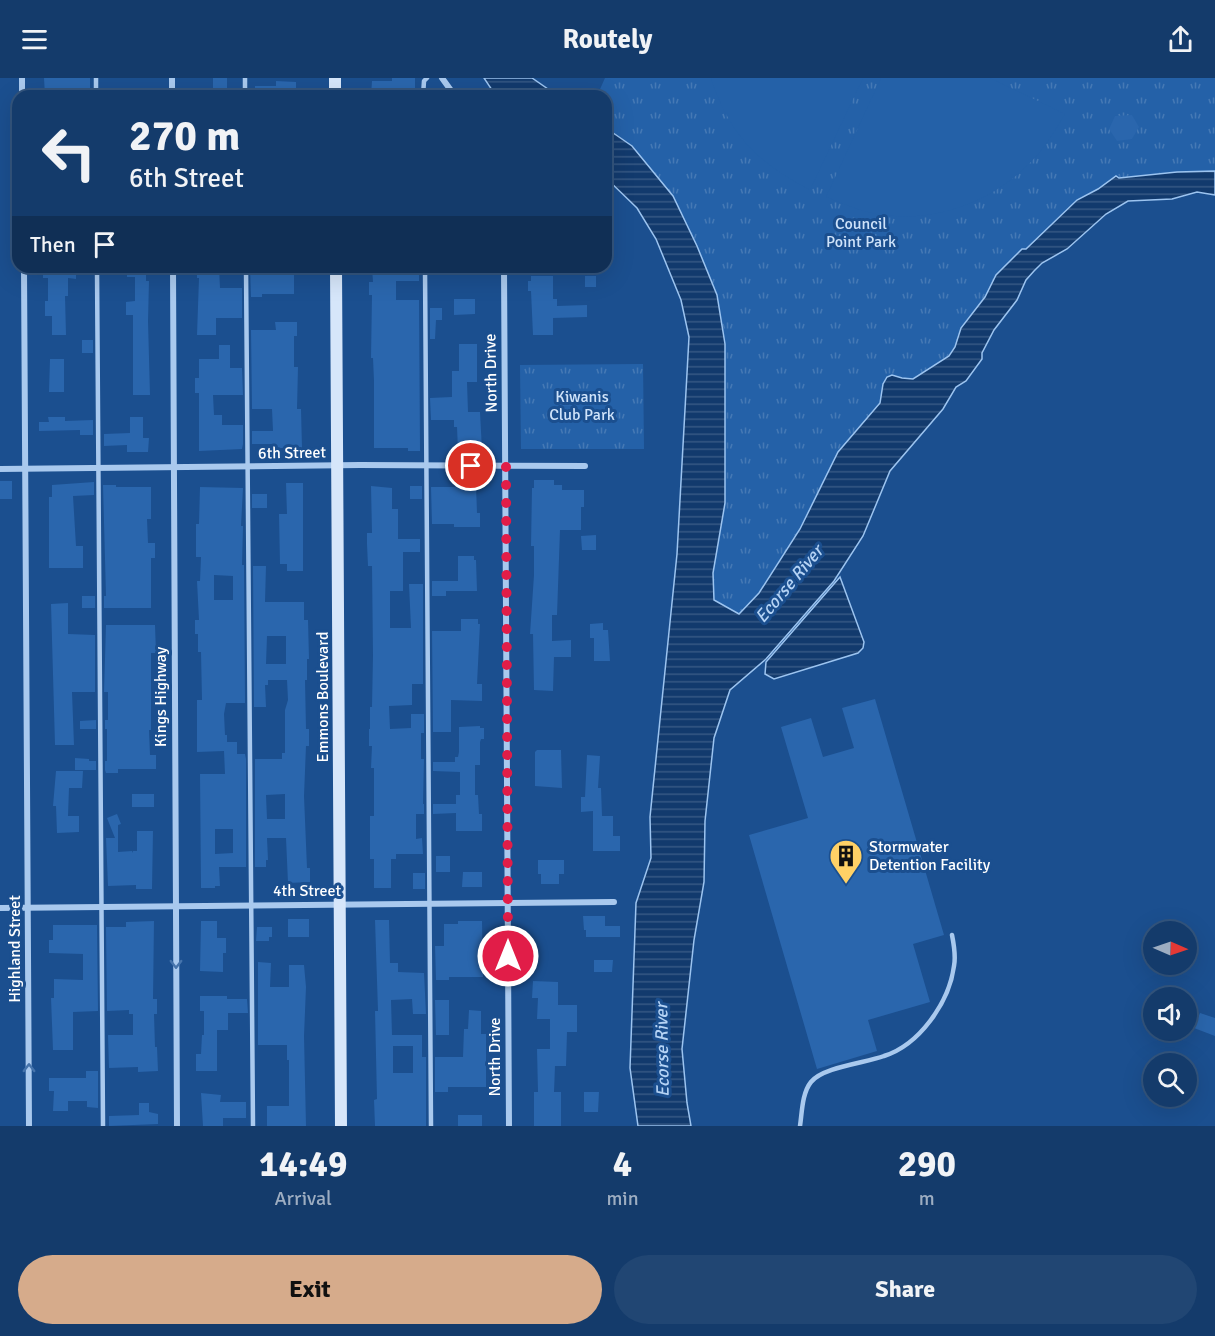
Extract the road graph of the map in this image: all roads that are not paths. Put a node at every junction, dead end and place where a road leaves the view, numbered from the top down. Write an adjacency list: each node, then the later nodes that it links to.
1 (24, 273): 15 (street, Highland Street)
2 (97, 273): 16 (lane)
3 (173, 273): 12 (street, Kings Highway)
4 (246, 273): 13 (lane)
5 (336, 273): 8 (street, Emmons Boulevard)
6 (425, 273): 9 (lane)
7 (504, 273): 10 (street, North Drive)
8 (338, 466): 9 (street, 6th Street); 13 (street, 6th Street); 21 (street, Emmons Boulevard)
9 (426, 466): 10 (street, 6th Street); 19 (lane)
10 (506, 466): 11 (street, 6th Street); 17 (street, North Drive)
11 (585, 466)
12 (174, 468): 13 (street, 6th Street); 16 (street, 6th Street); 23 (street, Kings Highway)
13 (248, 468): 20 (lane)
14 (0, 469): 15 (street, 6th Street)
15 (26, 469): 16 (street, 6th Street); 24 (street, Highland Street)
16 (99, 469): 22 (lane)
17 (508, 902): 18 (street, 4th Street); 19 (street, 4th Street); 33 (street, North Drive)
18 (614, 902)
19 (430, 904): 21 (street, 4th Street); 32 (lane)
20 (251, 905): 21 (street, 4th Street); 23 (street, 4th Street); 30 (lane)
21 (340, 905): 31 (street, Emmons Boulevard)
22 (102, 906): 23 (street, 4th Street); 24 (street, 4th Street); 28 (lane)
23 (176, 906): 29 (street, Kings Highway, one-way to 29)
24 (28, 907): 25 (street, 4th Street); 27 (street, Highland Street, one-way to 24)
25 (0, 908)
26 (952, 935): 34 (lane)
27 (29, 1126)
28 (103, 1126)
29 (177, 1126)
30 (253, 1126)
31 (341, 1126)
32 (431, 1126)
33 (509, 1126)
34 (800, 1126)

